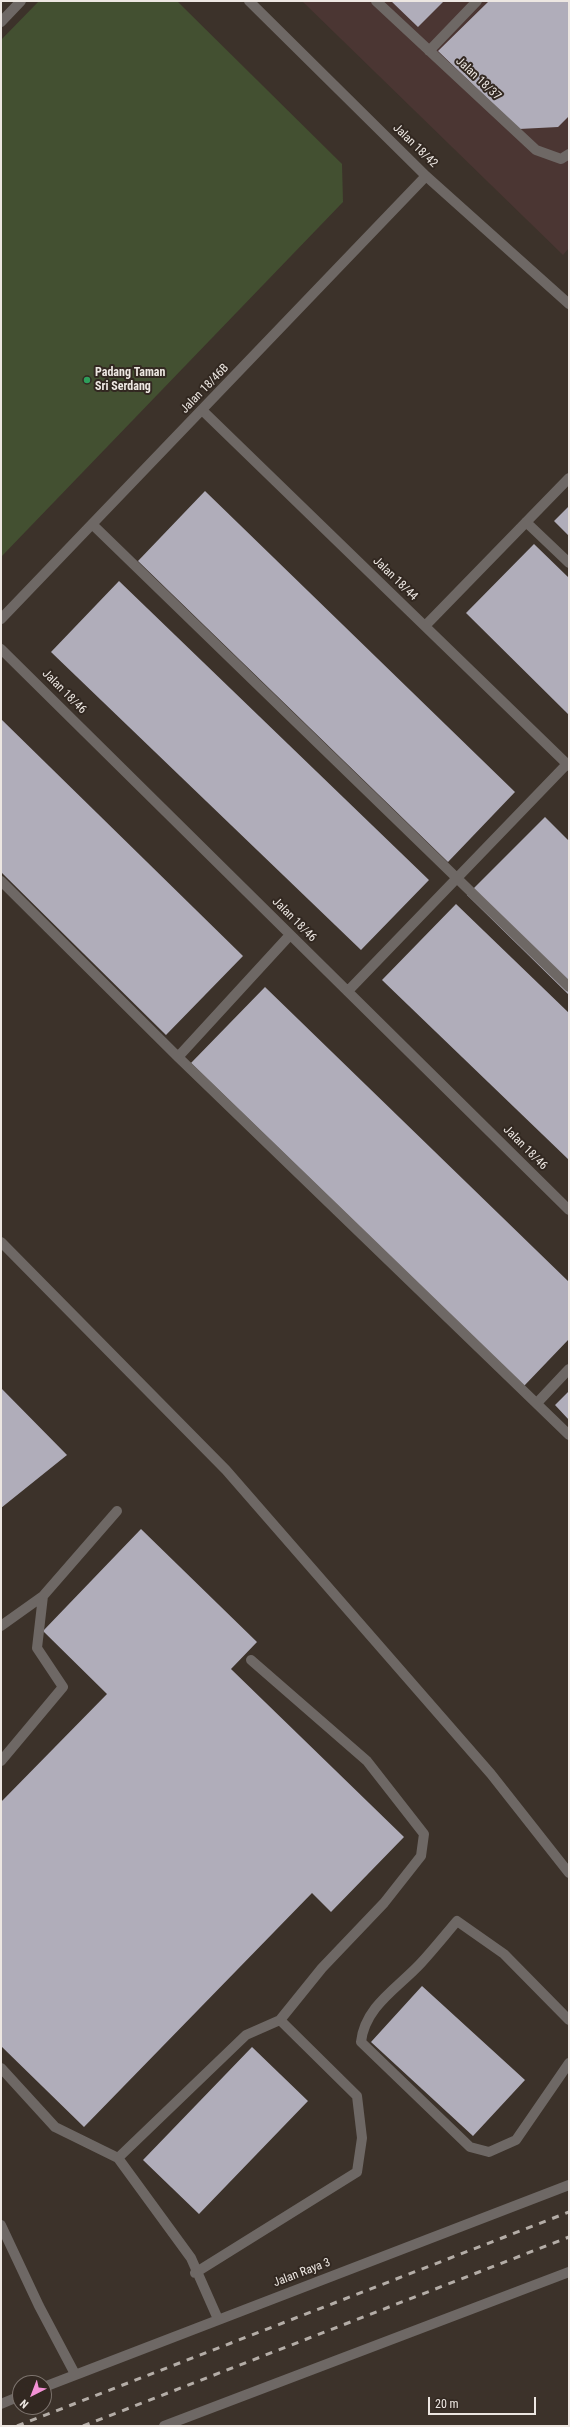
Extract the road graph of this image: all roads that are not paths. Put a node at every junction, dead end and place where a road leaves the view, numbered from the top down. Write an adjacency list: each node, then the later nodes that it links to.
1 (21, 1): 5 (street)
2 (249, 1): 8 (street, Jalan 18/42)
3 (376, 1): 6 (street, Jalan 18/37)
4 (477, 1): 6 (street)
5 (1, 22)
6 (430, 52): 7 (street, Jalan 18/37)
7 (569, 154)
8 (426, 176): 9 (street, Jalan 18/42); 10 (street, Jalan 18/46B)
9 (568, 301)
10 (202, 410): 13 (street, Jalan 18/46B); 16 (street, Jalan 18/44)
11 (569, 478): 12 (street)
12 (526, 522): 14 (street); 16 (street)
13 (92, 524): 15 (street, Jalan 18/46B); 19 (street)
14 (569, 563)
15 (1, 619)
16 (424, 626): 18 (street, Jalan 18/44)
17 (1, 649): 21 (street, Jalan 18/46)
18 (568, 765): 19 (street)
19 (456, 879): 22 (street); 23 (street)
20 (1, 881): 24 (street)
21 (290, 935): 23 (street, Jalan 18/46); 24 (street)
22 (569, 987)
23 (348, 991): 25 (street, Jalan 18/46)
24 (178, 1056): 28 (street)
25 (569, 1210)
26 (1, 1242): 35 (street)
27 (569, 1369): 28 (street)
28 (537, 1403): 29 (street)
29 (569, 1435)
30 (117, 1511): 31 (street)
31 (43, 1596): 32 (street); 34 (street)
32 (1, 1626)
33 (251, 1660): 36 (street)
34 (1, 1761)
35 (569, 1872)
36 (280, 2020): 40 (street); 43 (street)
37 (569, 2020): 38 (street)
38 (569, 2063)
39 (1, 2068): 40 (street)
40 (118, 2158): 43 (street)
41 (569, 2185): 45 (street, Jalan Raya 3)
42 (1, 2225): 46 (street)
43 (196, 2272): 45 (street)
44 (569, 2272): 50 (street)
45 (218, 2319): 46 (street, Jalan Raya 3)
46 (76, 2374): 47 (street, Jalan Raya 3)
47 (52, 2384)
48 (12, 2399): 49 (street)
49 (1, 2404)
50 (164, 2426)

